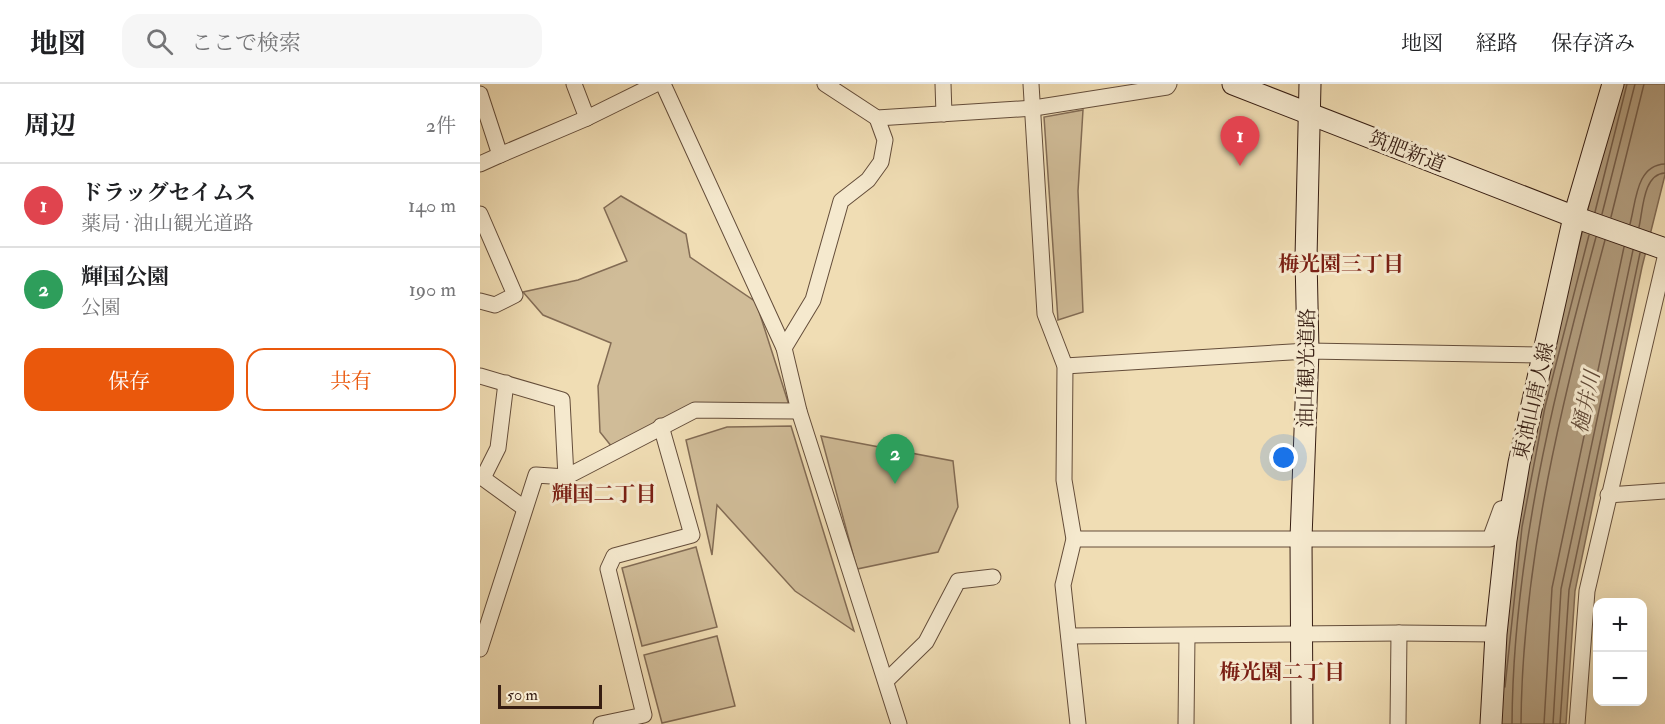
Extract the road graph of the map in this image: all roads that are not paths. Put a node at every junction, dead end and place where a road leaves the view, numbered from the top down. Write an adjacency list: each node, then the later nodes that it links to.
1 (574, 84): 15 (street)
2 (656, 84): 15 (street)
3 (663, 84): 23 (street)
4 (825, 84): 16 (street)
5 (943, 84): 14 (street)
6 (1031, 84): 12 (street)
7 (1169, 84): 12 (street)
8 (1233, 84): 13 (street, 筑肥新道)
9 (1310, 84): 13 (street, 油山観光道路)
10 (1614, 84): 20 (street, 東油山唐人線)
11 (480, 94): 17 (street)
12 (1034, 108): 14 (street); 26 (street)
13 (1309, 113): 20 (street, 筑肥新道); 24 (street, 油山観光道路)
14 (944, 114): 16 (street)
15 (587, 118): 17 (street)
16 (876, 118): 23 (street)
17 (500, 155): 18 (street)
18 (480, 164)
19 (480, 214): 22 (street)
20 (1577, 218): 21 (street, 筑肥新道); 25 (street, 東油山唐人線)
21 (1660, 250): 34 (street)
22 (480, 301)
23 (784, 348): 29 (street)
24 (1308, 351): 25 (street); 26 (street); 37 (street, 油山観光道路)
25 (1544, 355): 35 (street, 東油山唐人線)
26 (1065, 366): 38 (street)
27 (480, 376): 28 (street)
28 (506, 383): 31 (street); 32 (street)
29 (799, 411): 30 (street); 46 (street)
30 (661, 426): 32 (street); 47 (street)
31 (482, 477): 36 (street)
32 (566, 477): 36 (street)
33 (1665, 491): 34 (street)
34 (1608, 495): 54 (street)
35 (1512, 506): 37 (street); 42 (street, 東油山唐人線)
36 (524, 508): 45 (street)
37 (1301, 538): 38 (street); 41 (street, 油山観光道路)
38 (1074, 540): 43 (street)
39 (993, 577): 46 (street)
40 (1399, 633): 41 (street); 42 (street); 52 (street)
41 (1303, 634): 44 (street); 51 (street, 油山観光道路)
42 (1496, 634): 53 (street, 東油山唐人線)
43 (1069, 636): 44 (street); 49 (street)
44 (1187, 636): 50 (street)
45 (480, 649)
46 (886, 681): 48 (street)
47 (601, 724)
48 (899, 724)
49 (1078, 724)
50 (1186, 724)
51 (1302, 724)
52 (1398, 724)
53 (1491, 724)
54 (1577, 724)

